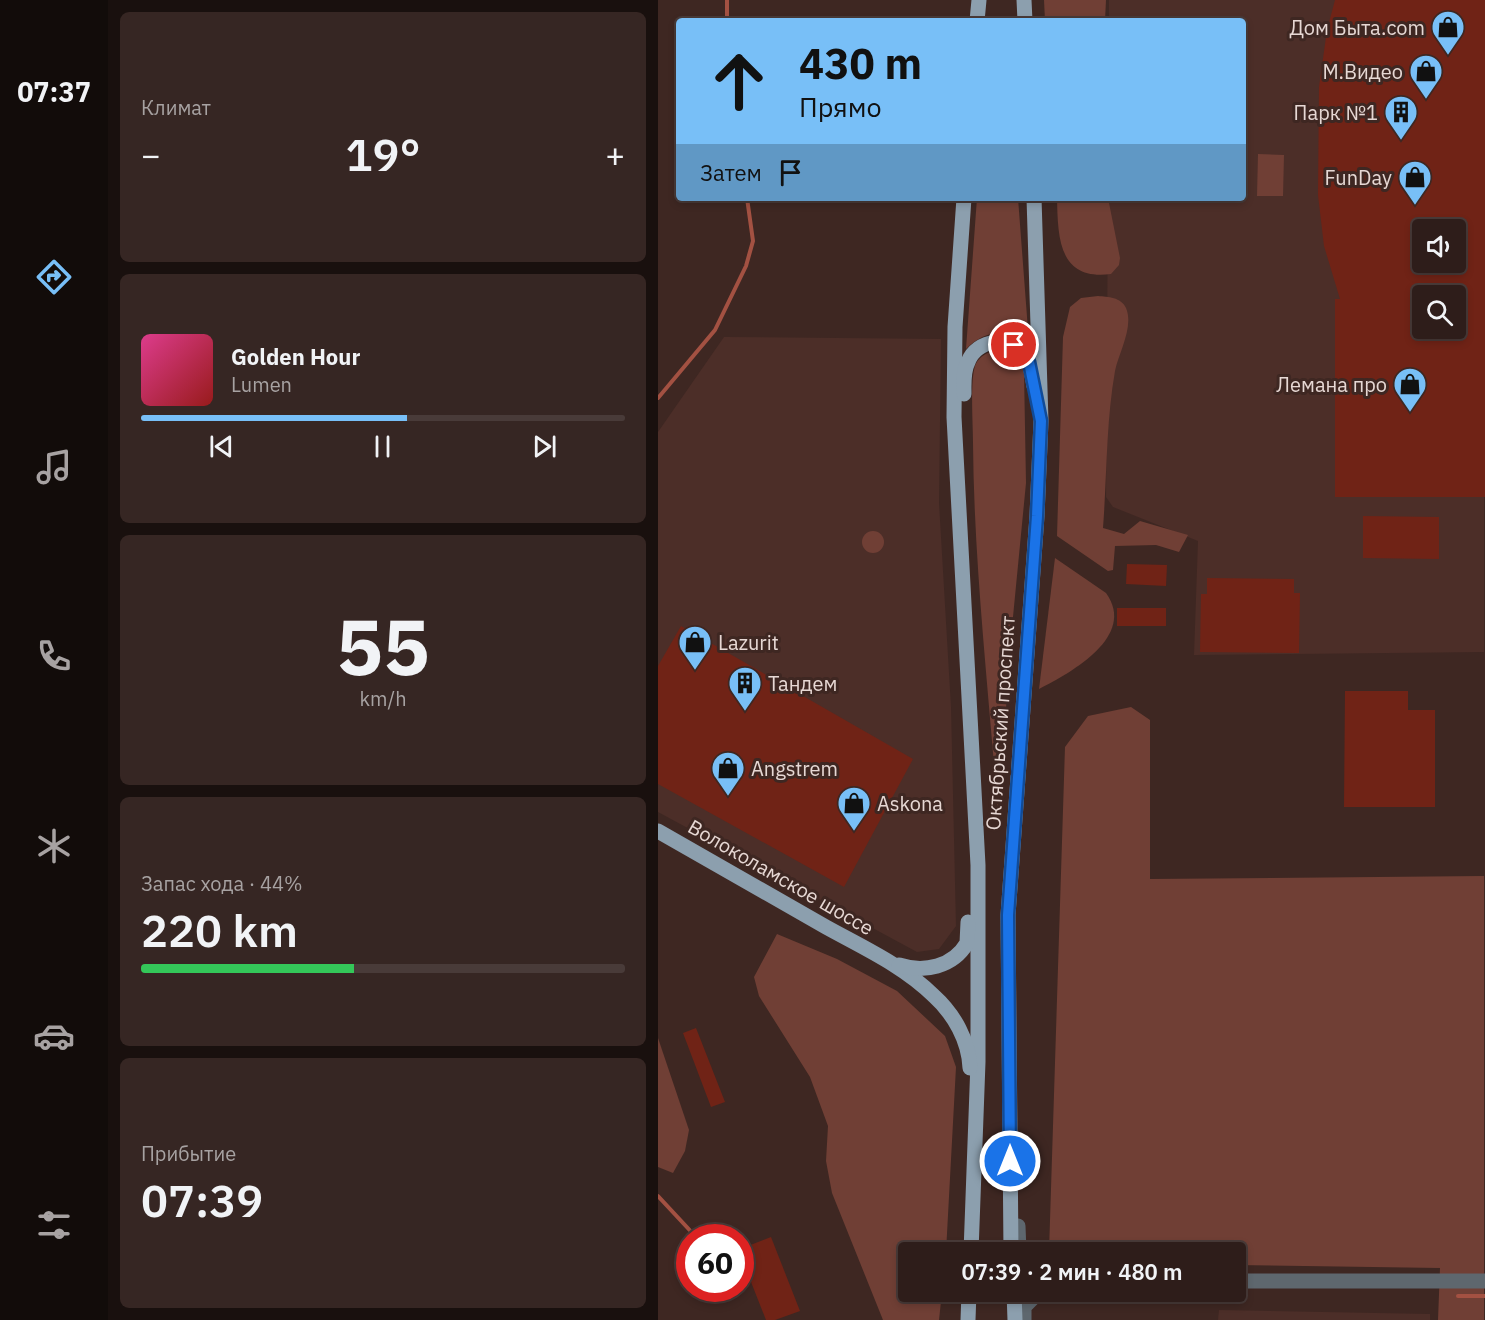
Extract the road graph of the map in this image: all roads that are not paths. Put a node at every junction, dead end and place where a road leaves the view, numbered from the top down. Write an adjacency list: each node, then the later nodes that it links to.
1 (979, 0): 3 (main road)
2 (1024, 0): 4 (main road)
3 (977, 18)
4 (1025, 18)
5 (964, 201): 8 (main road, Октябрьский проспект)
6 (1034, 201): 7 (main road, Октябрьский проспект)
7 (1041, 421): 8 (main road); 13 (main road, Октябрьский проспект)
8 (955, 455): 10 (main road, Октябрьский проспект)
9 (658, 831): 11 (main road, Волоколамское шоссе)
10 (978, 865): 11 (main road, Волоколамское шоссе); 12 (main road, Октябрьский проспект)
11 (884, 959): 12 (main road, Волоколамское шоссе)
12 (976, 1130): 14 (main road, Октябрьский проспект)
13 (1010, 1183): 15 (main road, Октябрьский проспект); 16 (street)
14 (971, 1242)
15 (1011, 1242)
16 (1019, 1242)
17 (1246, 1281): 18 (street)
18 (1484, 1281)
19 (969, 1302): 22 (main road)
20 (1014, 1302): 23 (main road)
21 (1029, 1302): 24 (street)
22 (968, 1320)
23 (1015, 1320)
24 (1024, 1320)

